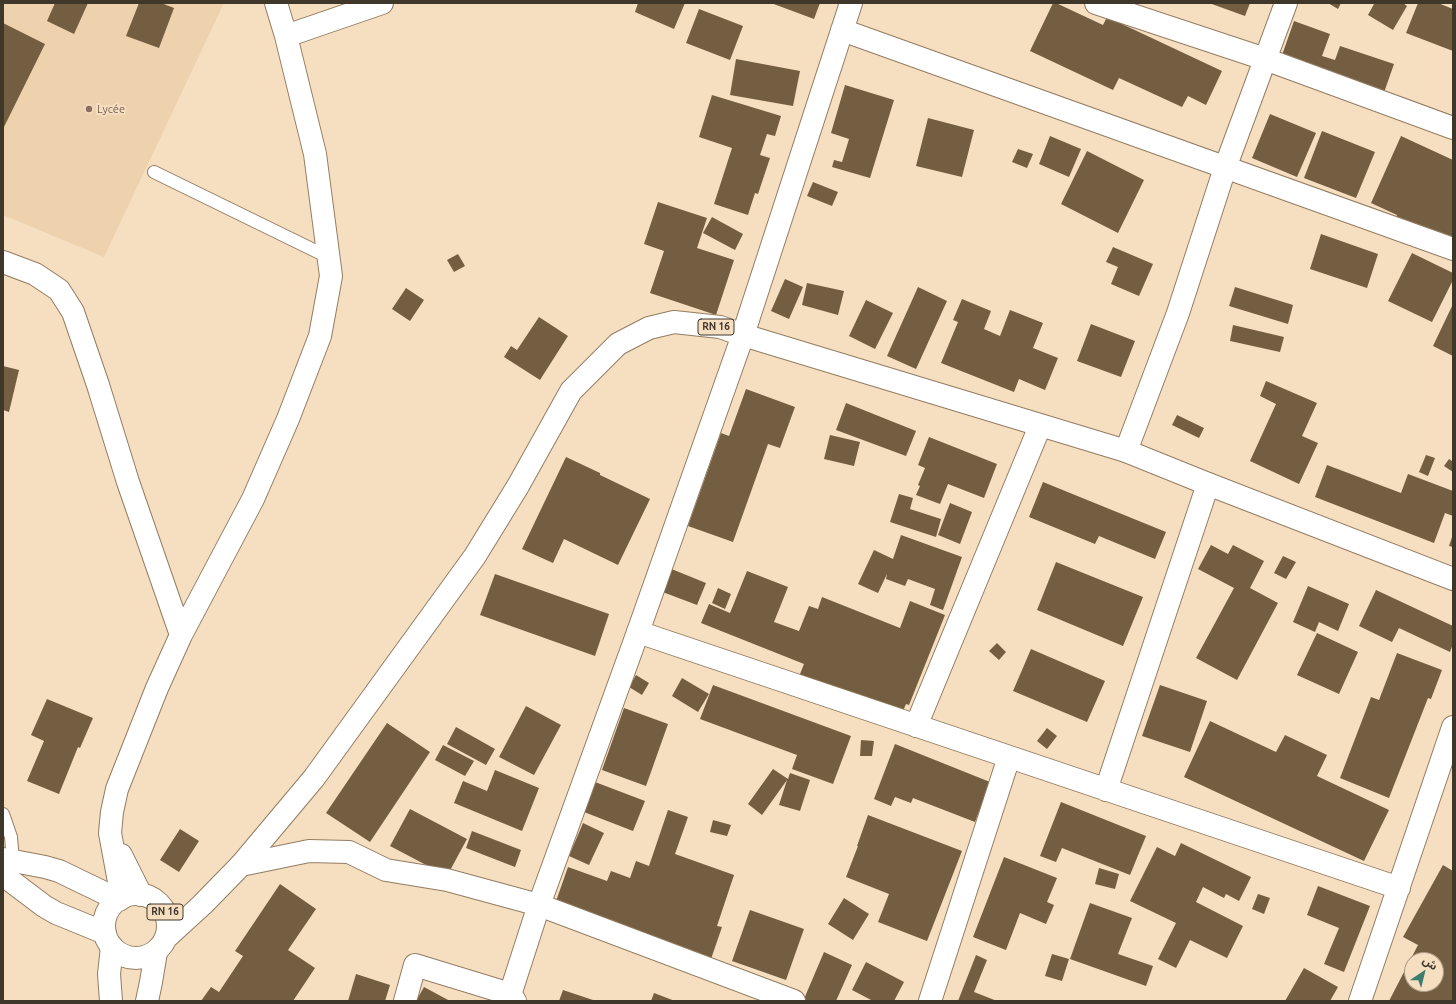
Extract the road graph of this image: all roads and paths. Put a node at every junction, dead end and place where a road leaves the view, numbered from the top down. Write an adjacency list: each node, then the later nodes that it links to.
1 (276, 3): 7 (street)
2 (382, 3): 7 (street)
3 (851, 3): 6 (street)
4 (1096, 3): 8 (street)
5 (1286, 3): 8 (street)
6 (842, 30): 10 (street); 15 (street)
7 (286, 36): 13 (street)
8 (1265, 59): 9 (street); 10 (street)
9 (1453, 128)
10 (1226, 168): 12 (street); 17 (street)
11 (154, 172): 13 (lane)
12 (1453, 250)
13 (328, 257): 21 (street)
14 (3, 262): 21 (street)
15 (743, 335): 16 (street, RN 16); 20 (street); 28 (street, RN 16)
16 (1040, 426): 17 (street, RN 16); 22 (street)
17 (1126, 451): 18 (street, RN 16)
18 (1208, 484): 19 (street, RN 16); 25 (street)
19 (1453, 579)
20 (638, 632): 22 (street); 32 (street)
21 (181, 635): 31 (street)
22 (916, 726): 24 (street)
23 (1453, 726): 30 (street)
24 (1009, 757): 25 (street); 41 (street)
25 (1106, 790): 30 (street)
26 (3, 814): 27 (lane)
27 (6, 865): 31 (street, RN 16); 34 (street, RN 16)
28 (241, 865): 29 (street, RN 16); 32 (street)
29 (218, 887): 33 (street, RN 16); 35 (street, RN 16)
30 (1399, 888): 42 (street)
31 (127, 898): 33 (street, RN 16); 34 (street)
32 (539, 905): 36 (street); 40 (street)
33 (164, 910): 35 (street, RN 16)
34 (109, 940): 35 (street, RN 16); 37 (street)
35 (161, 944): 38 (street)
36 (511, 999): 39 (street)
37 (111, 1001)
38 (147, 1001)
39 (405, 1001)
40 (794, 1001)
41 (930, 1001)
42 (1360, 1001)

